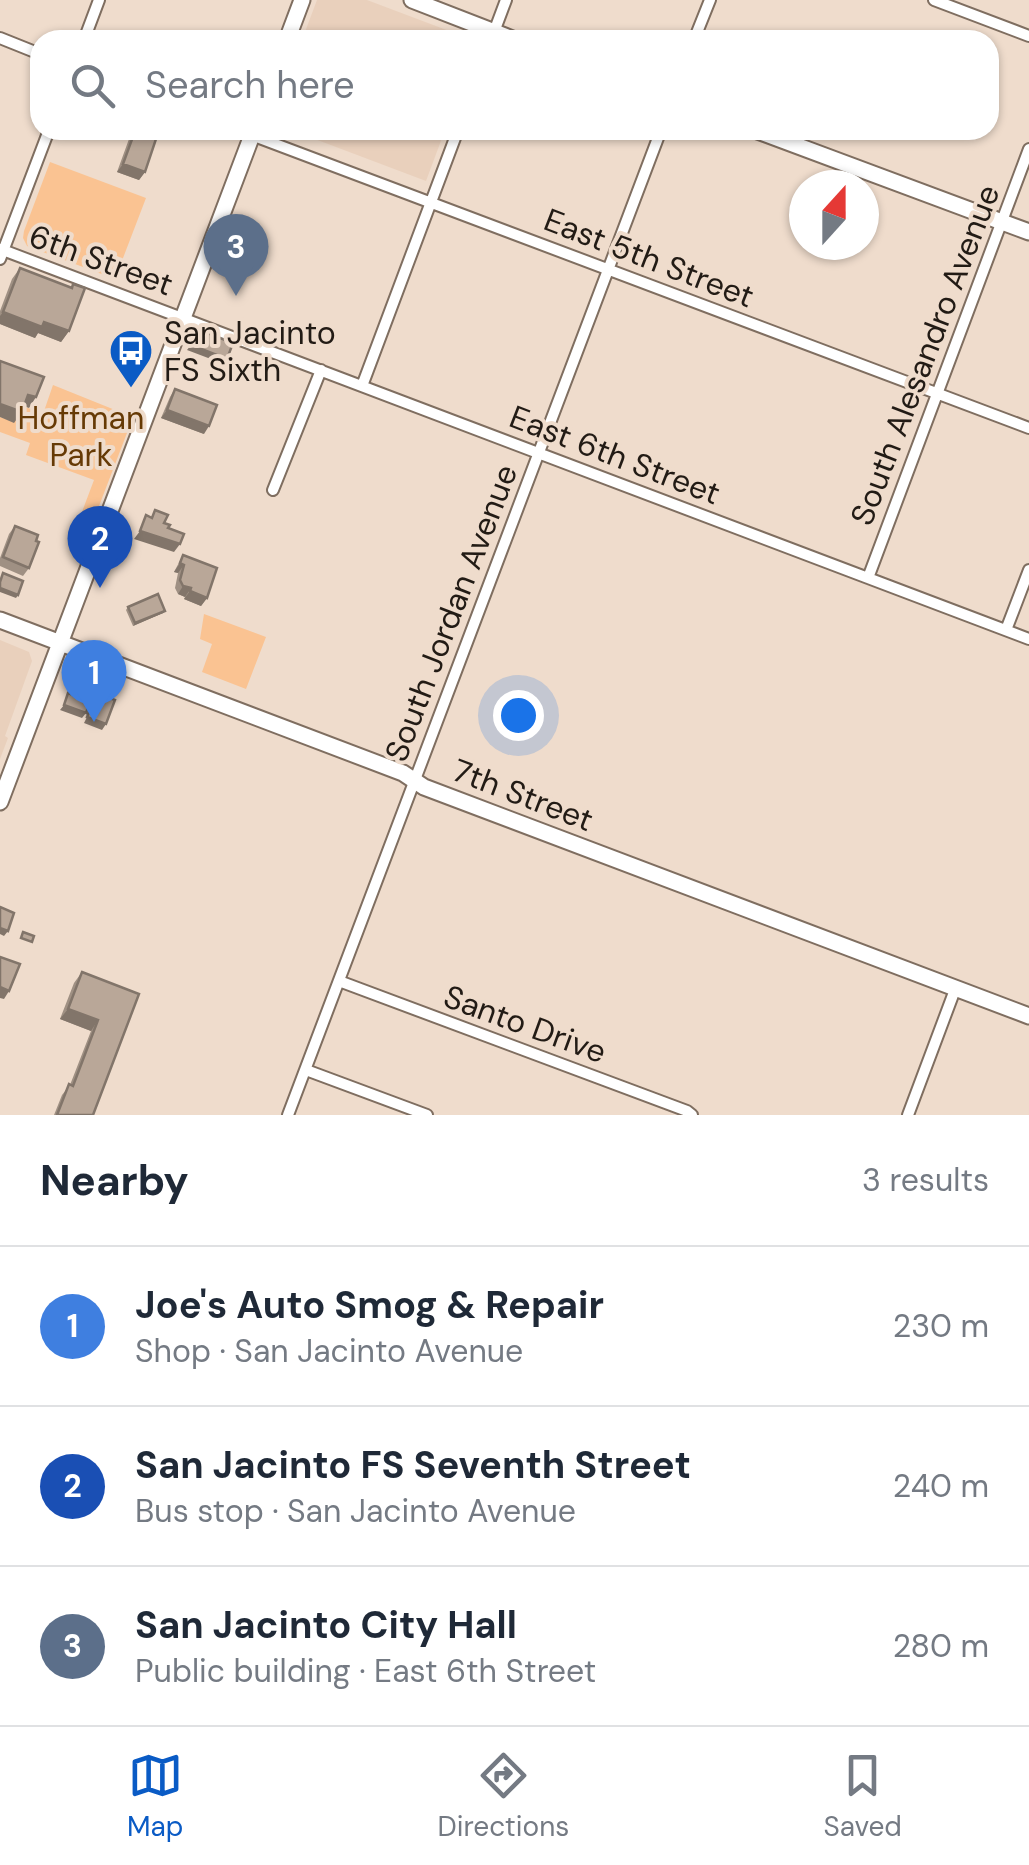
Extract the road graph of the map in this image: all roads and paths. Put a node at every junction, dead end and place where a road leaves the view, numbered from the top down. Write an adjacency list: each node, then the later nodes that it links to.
1 (99, 0): 7 (street)
2 (302, 0): 8 (street)
3 (412, 0): 9 (street)
4 (506, 0): 10 (street)
5 (710, 0): 11 (street)
6 (934, 0): 12 (street)
7 (88, 30)
8 (291, 30)
9 (480, 30)
10 (495, 30)
11 (698, 30)
12 (1029, 36)
13 (0, 38): 14 (street)
14 (30, 50)
15 (46, 140): 25 (street)
16 (245, 140): 27 (street)
17 (268, 140): 22 (street, East 5th Street)
18 (454, 140): 22 (street)
19 (656, 140): 26 (street, South Jordan Avenue)
20 (782, 140): 23 (street)
21 (1029, 149): 23 (street, South Alesandro Avenue)
22 (431, 204): 26 (street, East 5th Street); 29 (street)
23 (1002, 221): 24 (street); 30 (street, South Alesandro Avenue)
24 (1029, 232)
25 (1, 253): 27 (street, 6th Street)
26 (608, 268): 30 (street, East 5th Street); 32 (street, South Jordan Avenue)
27 (184, 318): 28 (street, East 6th Street); 39 (street)
28 (321, 370): 29 (street, East 6th Street); 33 (street)
29 (362, 386): 32 (street, East 6th Street)
30 (938, 393): 31 (street, East 5th Street); 35 (street, South Alesandro Avenue)
31 (1029, 428)
32 (539, 452): 35 (street, East 6th Street); 40 (street, South Jordan Avenue)
33 (272, 490)
34 (1029, 570): 37 (street)
35 (868, 578): 37 (street, East 6th Street)
36 (0, 620): 39 (street, 7th Street)
37 (1006, 630): 38 (street, East 6th Street)
38 (1029, 639)
39 (60, 643): 40 (street, 7th Street); 41 (street)
40 (414, 780): 42 (street, South Jordan Avenue); 43 (street, 7th Street)
41 (0, 802)
42 (339, 981): 45 (street, South Jordan Avenue); 48 (street, Santo Drive)
43 (956, 988): 44 (street, 7th Street); 49 (street)
44 (1029, 1016)
45 (306, 1070): 46 (street, South Jordan Avenue); 47 (street)
46 (288, 1115)
47 (427, 1115)
48 (692, 1115)
49 (908, 1115)

